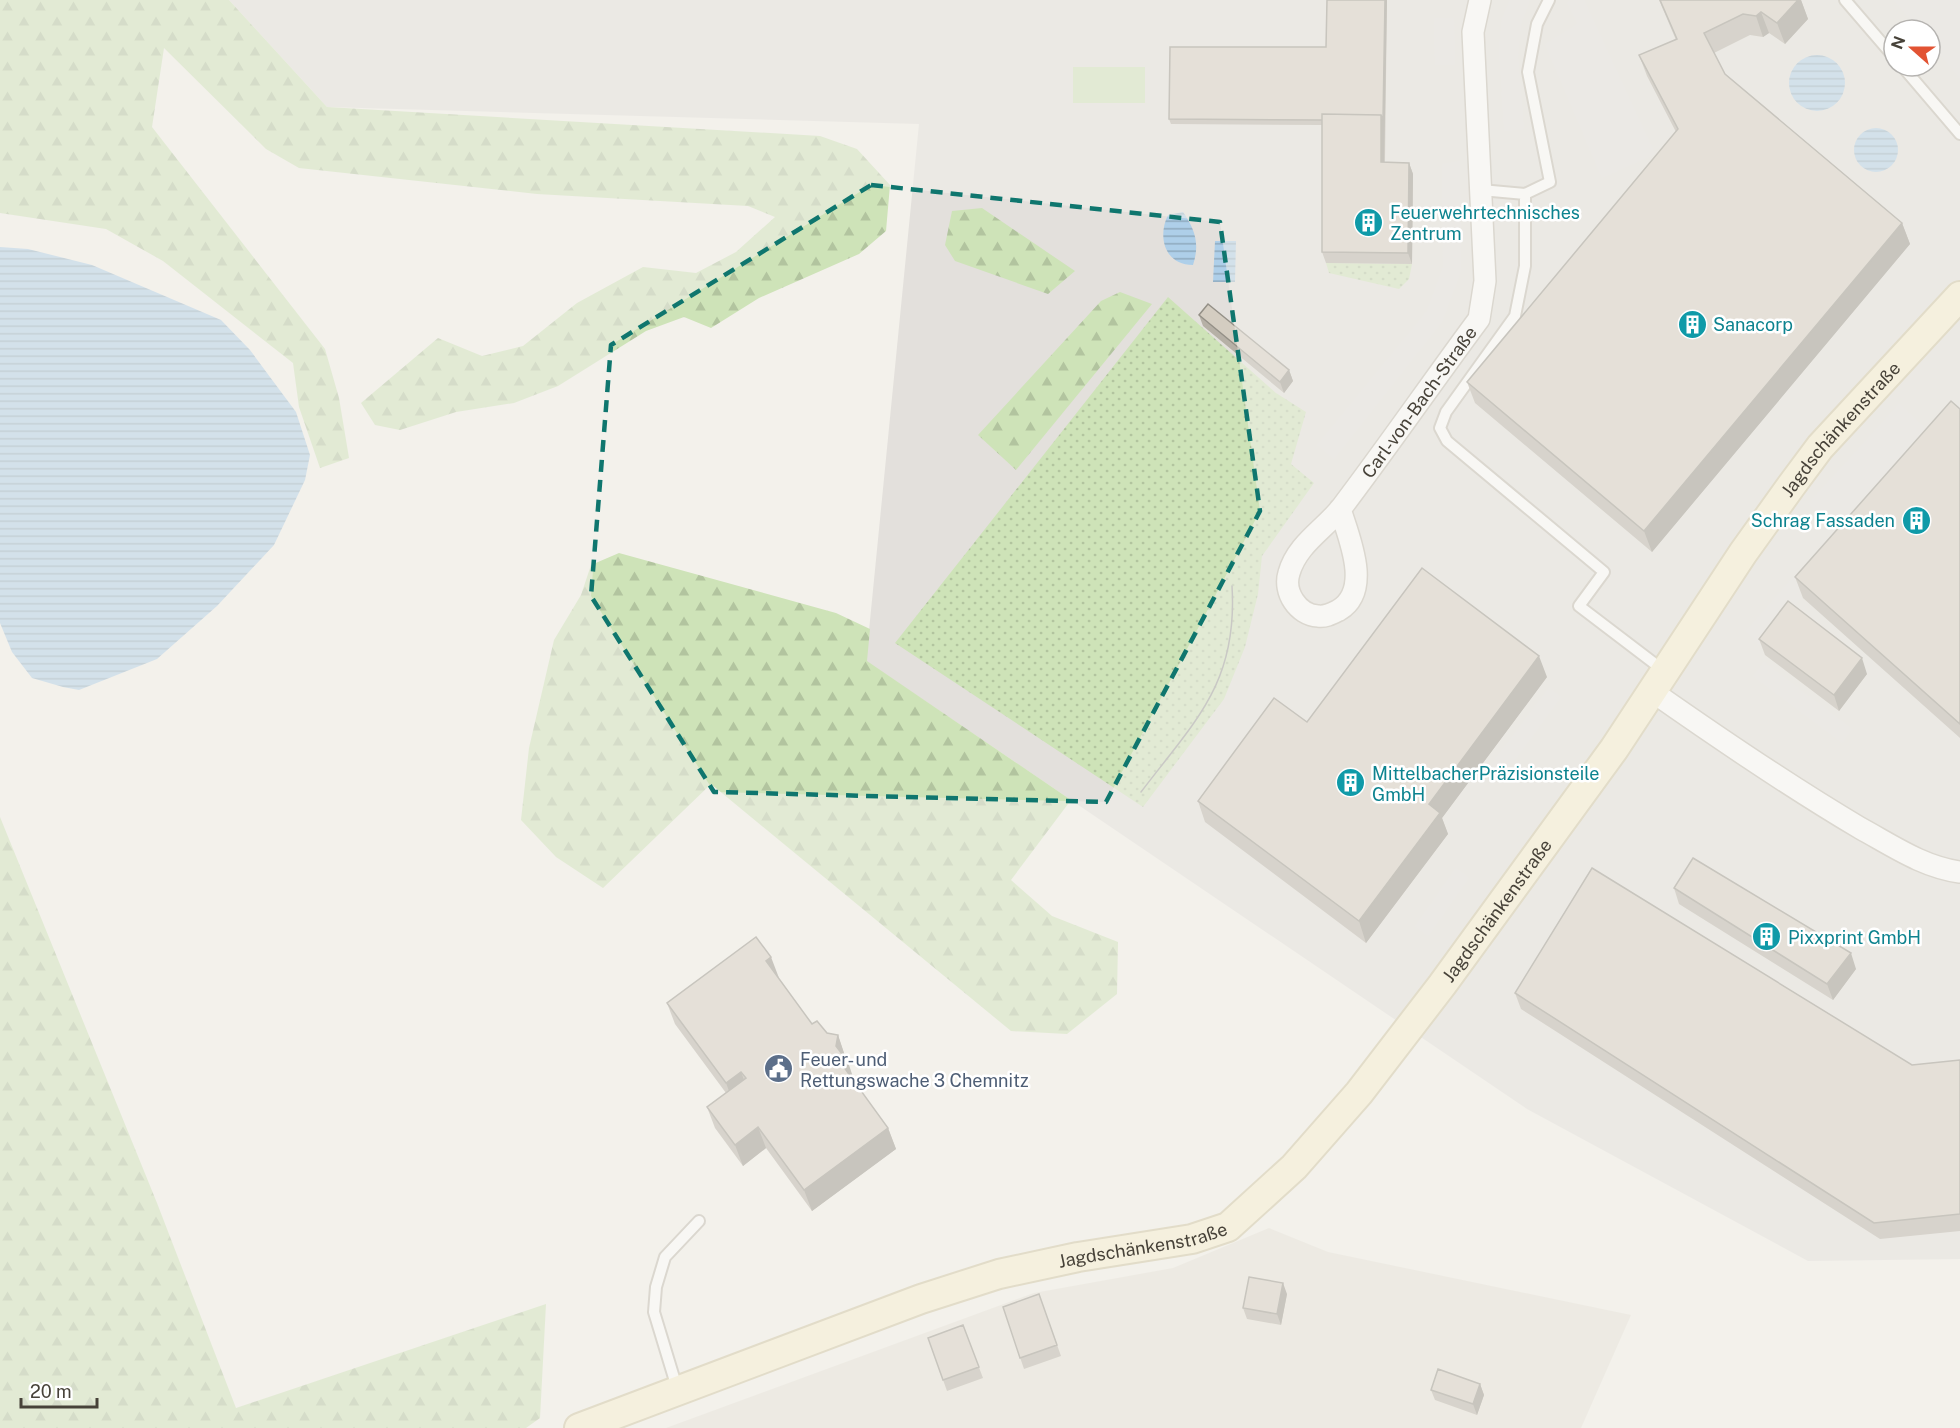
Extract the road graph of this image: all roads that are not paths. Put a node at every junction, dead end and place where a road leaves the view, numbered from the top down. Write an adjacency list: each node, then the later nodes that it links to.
1 (1480, 0): 7 (street, Carl-von-Bach-Straße)
2 (1549, 0): 8 (lane)
3 (1845, 0): 4 (lane)
4 (1882, 43)
5 (1912, 78): 6 (lane)
6 (1960, 134)
7 (1480, 190): 8 (lane); 10 (street, Carl-von-Bach-Straße)
8 (1525, 194): 11 (lane)
9 (1960, 296): 11 (main road, Jagdschänkenstraße)
10 (1340, 509): 10 (street, Carl-von-Bach-Straße)
11 (1659, 682): 12 (street); 14 (main road, Jagdschänkenstraße)
12 (1960, 871)
13 (699, 1221): 14 (lane)
14 (678, 1391): 15 (main road, Jagdschänkenstraße)
15 (579, 1428)

